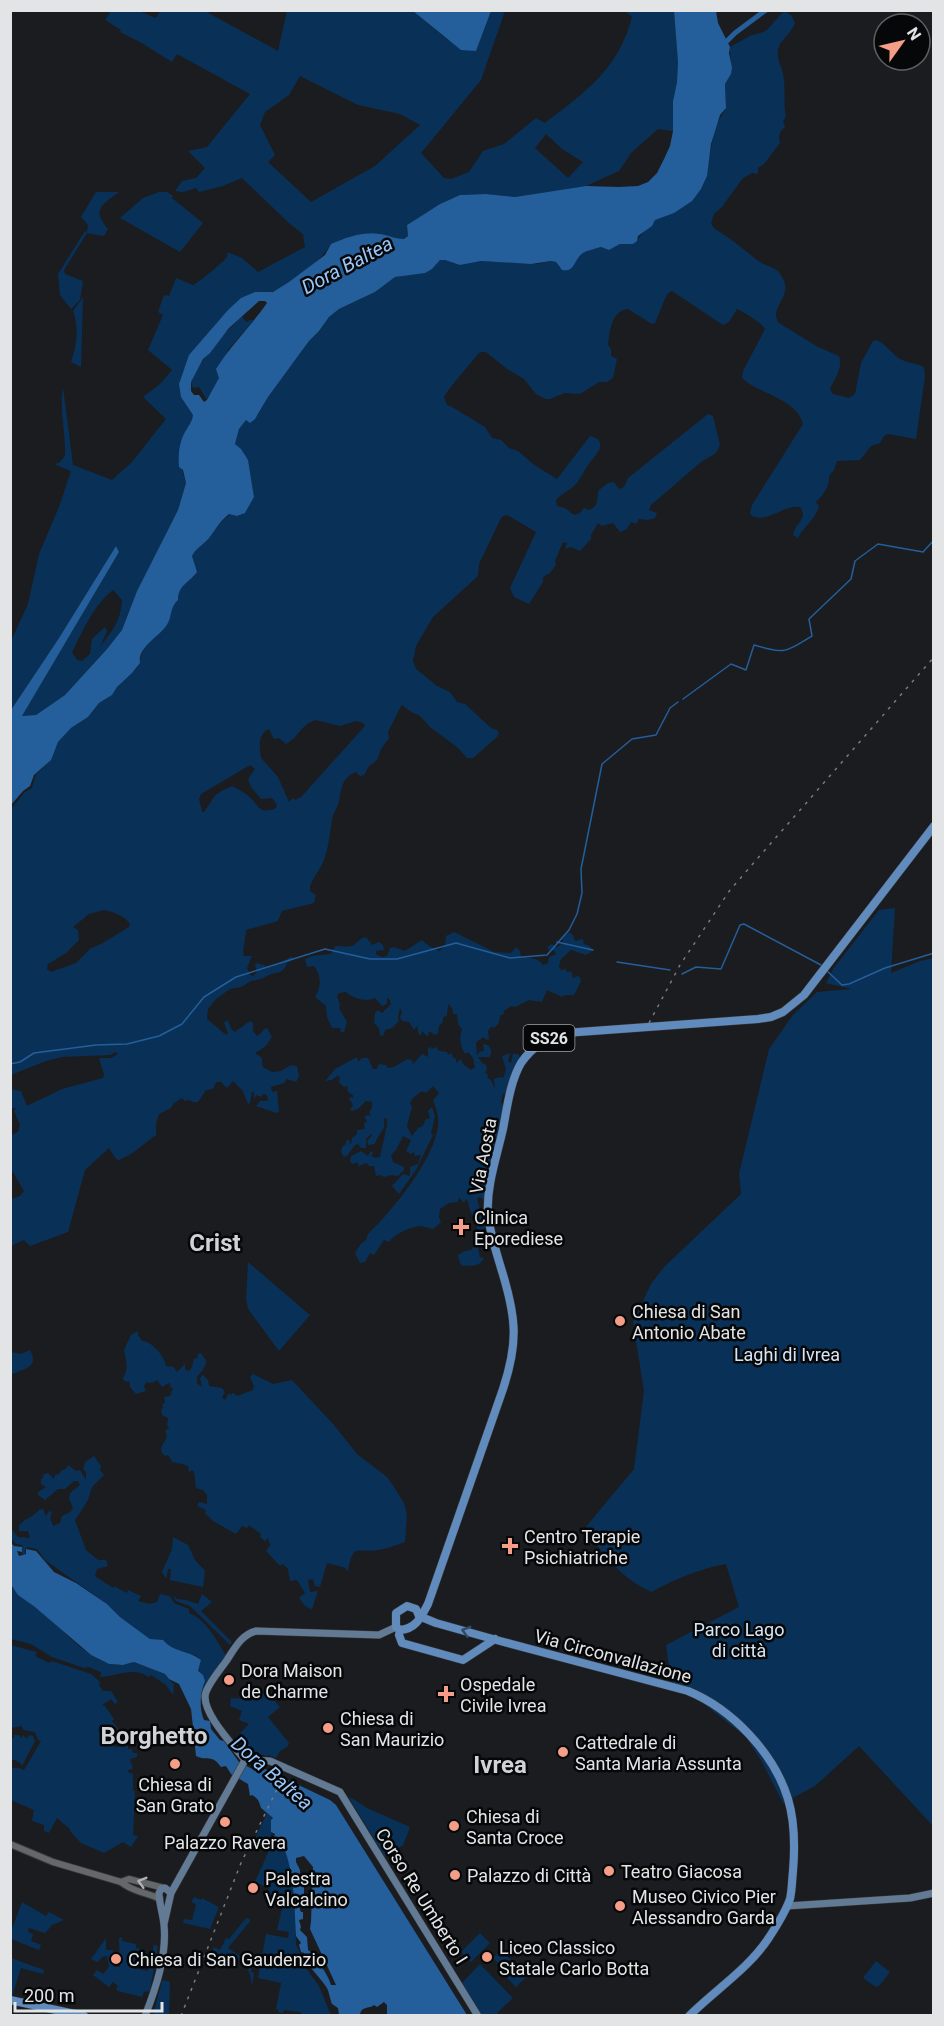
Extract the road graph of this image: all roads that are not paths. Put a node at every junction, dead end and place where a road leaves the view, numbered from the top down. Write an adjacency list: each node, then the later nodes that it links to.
1 (933, 826): 2 (main road, Via Aosta / SS26)
2 (430, 1598): 3 (main road, Via Aosta / SS26); 4 (main road)
3 (426, 1608): 4 (main road, Via Aosta / SS26); 5 (main road)
4 (418, 1612): 5 (main road, Via Circonvallazione); 6 (main road); 6 (main road)
5 (430, 1620): 7 (main road, Via Circonvallazione, one-way to 5)
6 (398, 1628): 7 (main road); 8 (main road)
7 (495, 1640): 14 (main road, Via Circonvallazione)
8 (244, 1761): 11 (main road); 20 (main road, Corso Re Umberto I)
9 (10, 1844): 10 (street)
10 (121, 1882): 11 (street, one-way to 10); 13 (street)
11 (168, 1892): 13 (main road); 13 (main road); 15 (main road)
12 (932, 1893): 14 (main road)
13 (160, 1899): 15 (main road)
14 (787, 1906): 17 (main road, Via Circonvallazione)
15 (164, 1924): 19 (main road)
16 (10, 2000): 18 (main road)
17 (690, 2014)
18 (84, 2016)
19 (145, 2016)
20 (478, 2016)

